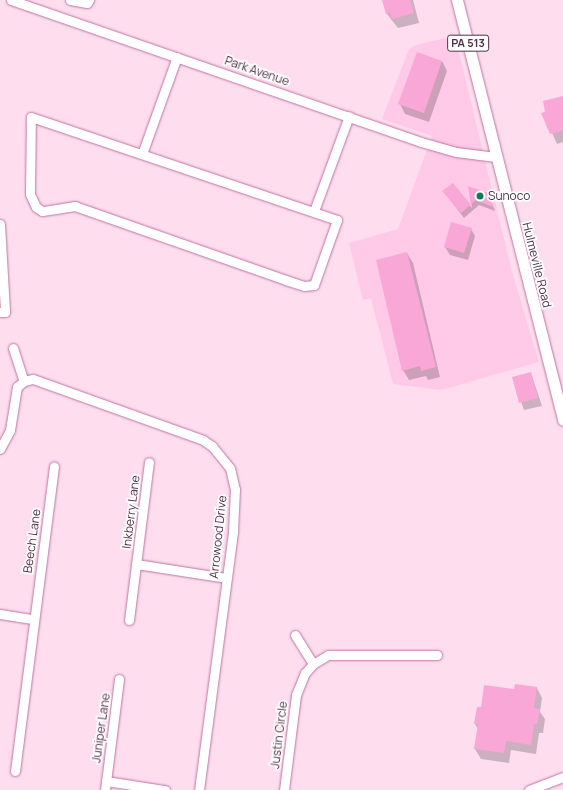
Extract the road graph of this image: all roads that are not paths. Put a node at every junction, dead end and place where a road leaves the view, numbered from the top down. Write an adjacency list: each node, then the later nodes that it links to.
1 (11, 0): 5 (street, Park Avenue)
2 (70, 0): 3 (street)
3 (89, 0)
4 (457, 0): 8 (main road, Hulmeville Road / PA 513)
5 (177, 57): 6 (street, Park Avenue); 7 (street)
6 (349, 116): 8 (street, Park Avenue); 9 (street)
7 (142, 154): 9 (street); 9 (street)
8 (496, 157): 14 (main road, Hulmeville Road / PA 513)
9 (314, 212)
10 (0, 224): 11 (street)
11 (0, 312)
12 (13, 348): 13 (street)
13 (24, 381): 15 (street); 19 (street, Arrowood Drive)
14 (563, 420)
15 (0, 449)
16 (149, 462): 18 (street, Inkberry Lane)
17 (54, 466): 21 (street, Beech Lane)
18 (136, 564): 19 (street, Inkberry Lane); 22 (street, Inkberry Lane)
19 (226, 578): 31 (street, Arrowood Drive)
20 (0, 614): 21 (street)
21 (33, 619): 27 (street, Beech Lane)
22 (129, 620)
23 (295, 636): 25 (street)
24 (437, 655): 25 (street, Justin Circle)
25 (313, 664): 32 (street, Justin Circle)
26 (120, 679): 29 (street, Juniper Lane)
27 (15, 771)
28 (563, 777): 33 (street)
29 (105, 786): 30 (street, Juniper Lane)
30 (164, 790)
31 (199, 790)
32 (284, 790)
33 (529, 790)

